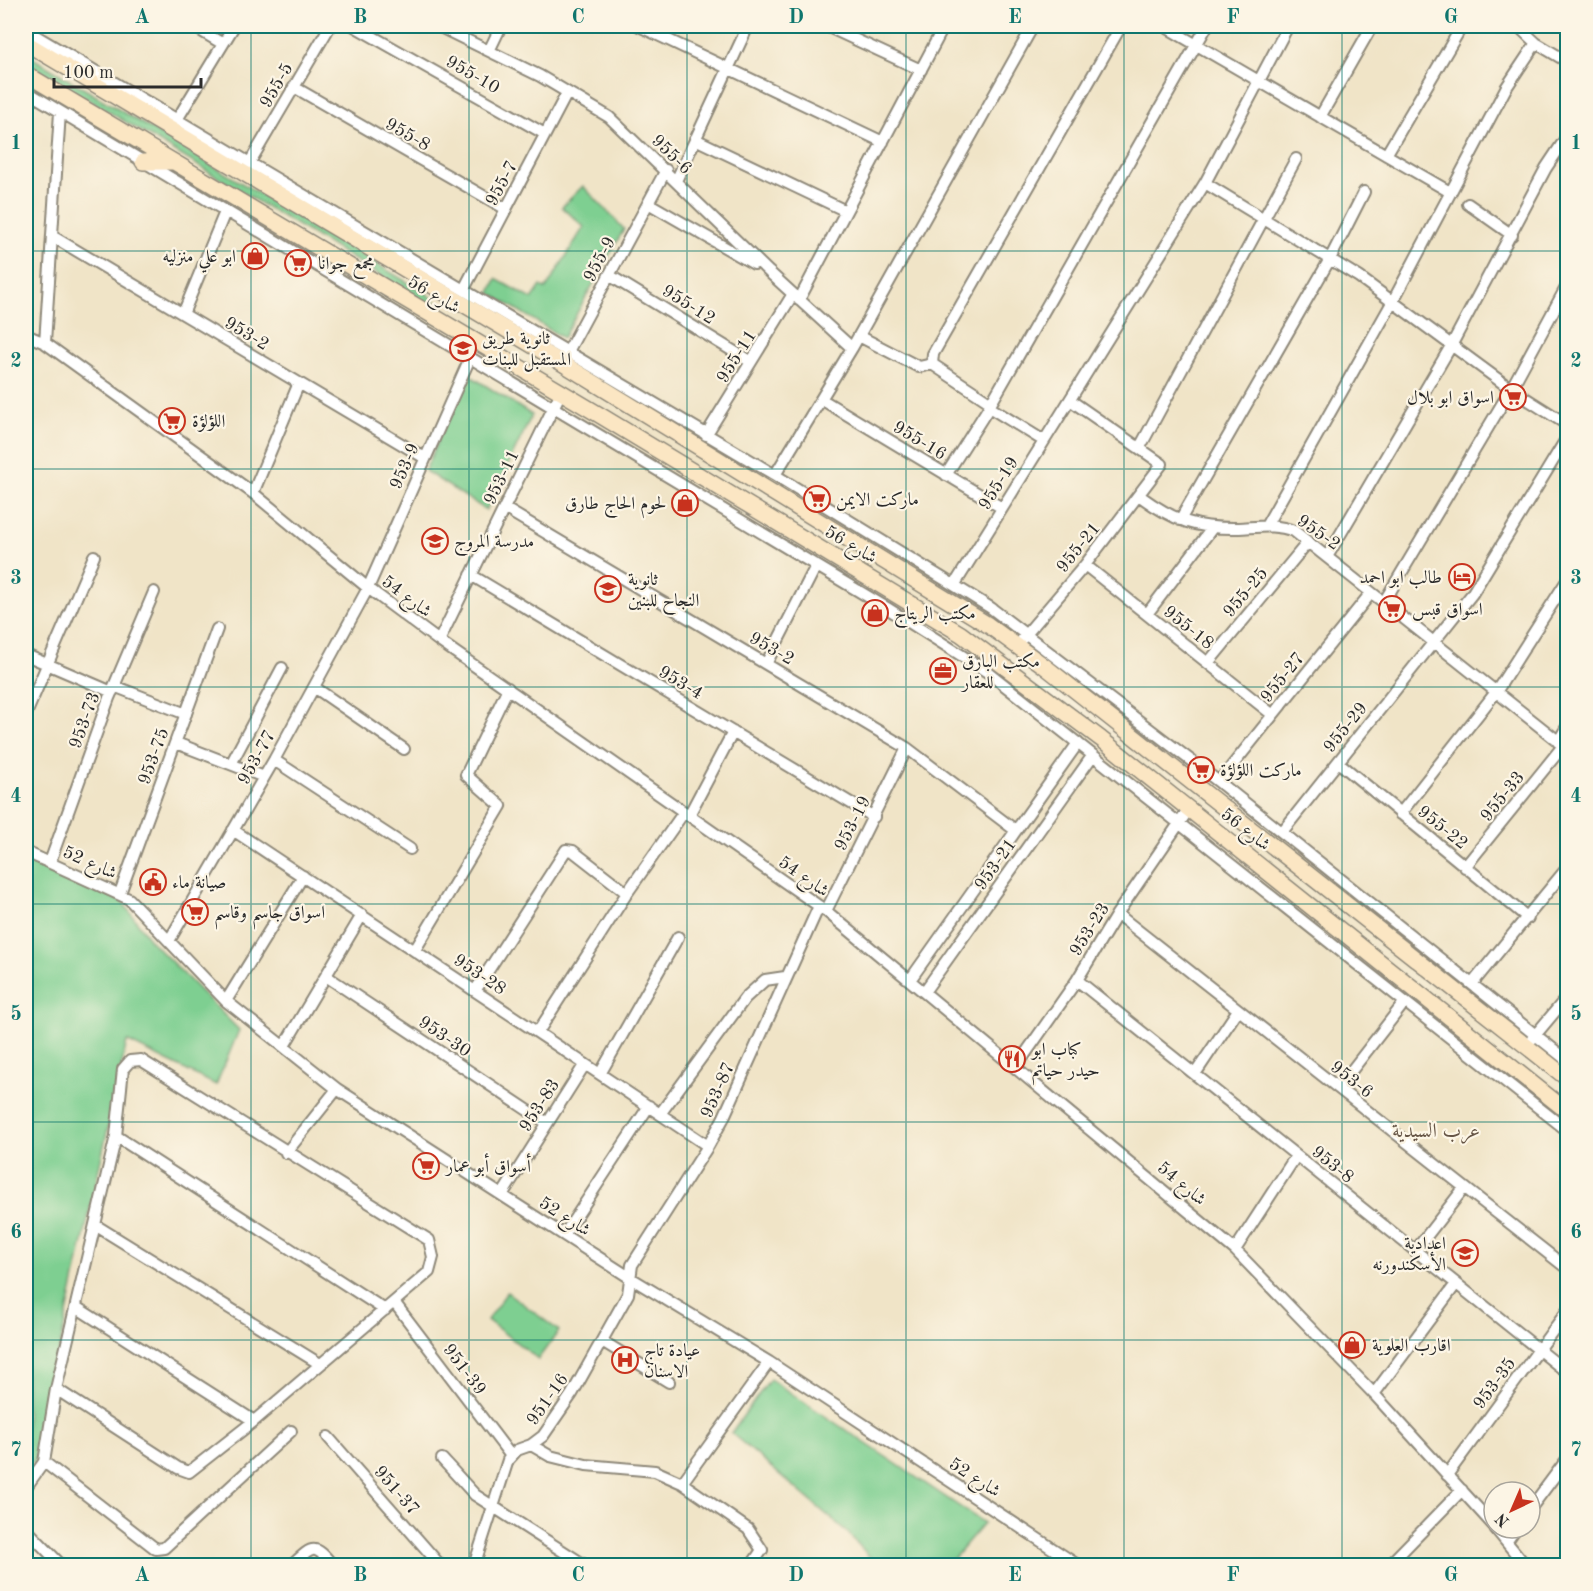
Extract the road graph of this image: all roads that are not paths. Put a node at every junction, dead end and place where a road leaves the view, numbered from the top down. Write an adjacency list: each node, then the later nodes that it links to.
1 (193, 26): 21 (street)
2 (234, 26): 21 (street)
3 (330, 26): 30 (street, 955-5)
4 (354, 26): 36 (street, 955-10)
5 (438, 26): 24 (street, 955-6)
6 (501, 26): 24 (street)
7 (639, 26): 26 (street)
8 (748, 26): 26 (street)
9 (826, 26): 27 (street)
10 (944, 26): 27 (street, 955-11)
11 (1033, 26): 69 (street)
12 (1121, 26): 76 (street)
13 (1164, 26): 23 (street)
14 (1207, 26): 23 (street)
15 (1288, 26): 29 (street, 955-19)
16 (1372, 26): 34 (street)
17 (1462, 26): 40 (street)
18 (1518, 26): 22 (street)
19 (26, 30): 35 (street)
20 (26, 43): 63 (street, شارع 56)
21 (223, 44): 35 (street)
22 (1536, 44): 25 (street); 49 (street)
23 (1197, 45): 29 (street); 85 (street)
24 (489, 51): 32 (street, 955-6)
25 (1568, 62)
26 (728, 69): 38 (street); 39 (street)
27 (921, 69): 39 (street, 955-11)
28 (26, 74): 43 (street, شارع 56)
29 (1259, 82): 34 (street); 47 (street, 955-19)
30 (294, 87): 44 (street, 955-5); 52 (street, 955-8)
31 (26, 91): 33 (street)
32 (567, 93): 36 (street, 955-7); 45 (street, 955-6)
33 (60, 112): 42 (street); 57 (street)
34 (1320, 117): 40 (street)
35 (178, 118): 44 (street)
36 (545, 134): 52 (street, 955-7)
37 (1568, 135): 56 (street)
38 (695, 139): 46 (street); 53 (street)
39 (883, 142): 53 (street, 955-11)
40 (1386, 155): 49 (street)
41 (1296, 159): 55 (street)
42 (143, 162): 43 (street); 54 (street)
43 (175, 162): 67 (street, شارع 56)
44 (250, 162): 62 (street)
45 (666, 170): 46 (street, 955-6); 50 (street, 955-9)
46 (676, 181): 59 (street, 955-6)
47 (1205, 183): 55 (street); 83 (street, 955-19)
48 (1364, 192): 58 (street)
49 (1450, 192): 65 (street)
50 (648, 204): 59 (street); 60 (street, 955-9)
51 (1468, 204): 56 (street)
52 (506, 209): 62 (street, 955-7)
53 (846, 211): 64 (street, 955-11)
54 (225, 212): 66 (street); 74 (street)
55 (1265, 218): 58 (street); 92 (street)
56 (1512, 235): 71 (street)
57 (52, 236): 66 (street, 953-2); 70 (street)
58 (1330, 259): 65 (street); 100 (street)
59 (768, 272): 64 (street, 955-6)
60 (609, 275): 73 (street, 955-9); 75 (street, 955-12)
61 (1568, 284): 79 (street)
62 (464, 289): 73 (street)
63 (447, 294): 67 (street); 73 (street, شارع 56)
64 (796, 297): 72 (street, 955-6); 75 (street, 955-11)
65 (1393, 301): 71 (street); 101 (street)
66 (183, 314): 78 (street, 953-2)
67 (434, 316): 80 (street, شارع 56)
68 (26, 335): 70 (street, شارع 54)
69 (860, 336): 72 (street); 76 (street)
70 (45, 343): 96 (street, شارع 54)
71 (1451, 346): 79 (street); 105 (street)
72 (852, 348): 82 (street)
73 (565, 357): 77 (street, شارع 56); 89 (street)
74 (470, 358): 86 (street); 93 (street, 953-9)
75 (751, 362): 89 (street, 955-11)
76 (932, 364): 85 (street)
77 (592, 382): 81 (street, شارع 56); 84 (street)
78 (298, 383): 93 (street, 953-2); 96 (street)
79 (1511, 389): 88 (street); 114 (street)
80 (561, 392): 84 (street, شارع 56); 86 (street, 953-11)
81 (611, 394): 87 (street); 117 (street, شارع 56)
82 (821, 399): 94 (street); 95 (street, 955-16)
83 (1070, 400): 91 (street, 955-19); 92 (street)
84 (580, 404): 87 (street, شارع 56)
85 (990, 405): 91 (street); 95 (street)
86 (553, 408): 98 (street, 953-11); 107 (street)
87 (598, 414): 135 (street, شارع 56)
88 (1568, 425)
89 (706, 435): 94 (street)
90 (1568, 436): 119 (street, 955-29)
91 (1044, 441): 99 (street, 955-19)
92 (1140, 447): 97 (street, 955-21)
93 (425, 458): 111 (street, 953-9)
94 (775, 475): 110 (street)
95 (946, 475): 99 (street, 955-16)
96 (253, 493): 111 (street, شارع 54)
97 (1140, 496): 100 (street, 955-2); 106 (street, 955-21)
98 (504, 508): 108 (street, 953-11); 123 (street, 953-2)
99 (1002, 508): 110 (street, 955-19)
100 (1180, 520): 102 (street, 955-2)
101 (1266, 526): 102 (street, 955-2); 103 (street, 955-2)
102 (1213, 527): 115 (street)
103 (1308, 542): 105 (street, 955-2); 121 (street, 955-25)
104 (94, 556): 122 (street)
105 (1326, 557): 113 (street, 955-2)
106 (1085, 565): 115 (street, 955-18); 117 (street, 955-21)
107 (816, 566): 123 (street); 137 (street)
108 (471, 575): 118 (street, 953-11); 134 (street, 953-4)
109 (1568, 579): 128 (street)
110 (955, 584): 117 (street)
111 (368, 588): 118 (street, شارع 54); 125 (street, 953-77)
112 (154, 592): 127 (street, 953-73)
113 (1371, 593): 114 (street, 955-2); 131 (street, 955-27)
114 (1384, 602): 119 (street, 955-2)
115 (1147, 614): 121 (street, 955-18)
116 (217, 629): 130 (street, 953-75)
117 (1022, 639): 132 (street, شارع 56); 146 (street)
118 (439, 641): 126 (street, شارع 54)
119 (1434, 642): 128 (street, 955-2); 143 (street, 955-29)
120 (26, 655): 122 (street)
121 (1208, 663): 131 (street, 955-18)
122 (45, 664): 127 (street); 129 (street)
123 (766, 664): 139 (street, 953-2)
124 (282, 668): 144 (street)
125 (314, 687): 140 (street); 142 (street, 953-77)
126 (508, 688): 148 (street, شارع 54); 169 (street)
127 (113, 689): 130 (street); 157 (street, 953-73)
128 (1496, 692): 138 (street, 955-2); 149 (street)
129 (26, 714)
130 (186, 714): 136 (street, 953-75)
131 (1273, 715): 146 (street, 955-27)
132 (1114, 721): 135 (street); 182 (street, شارع 56)
133 (1568, 725): 138 (street, 955-33)
134 (733, 732): 148 (street); 150 (street, 953-4)
135 (1101, 739): 147 (street, شارع 56)
136 (176, 742): 144 (street); 161 (street, 953-75)
137 (1078, 743): 141 (street); 153 (street, 953-21)
138 (1563, 746): 158 (street, 955-33)
139 (906, 748): 150 (street, 953-19); 153 (street, 953-2)
140 (404, 749)
141 (1093, 755): 151 (street); 176 (street, 953-21)
142 (274, 760): 145 (street, 953-77); 155 (street)
143 (1338, 762): 149 (street, 955-22); 154 (street, 955-29)
144 (231, 764): 145 (street)
145 (264, 777): 152 (street, 953-77)
146 (1219, 782): 154 (street)
147 (1189, 809): 151 (street, 953-23); 193 (street, شارع 56)
148 (687, 813): 162 (street); 163 (street, شارع 54)
149 (1400, 814): 158 (street, 955-22)
150 (874, 817): 163 (street, 953-19)
151 (1179, 825): 165 (street, 953-23); 179 (street)
152 (234, 830): 160 (street, 953-28); 168 (street, 953-77)
153 (1015, 830): 172 (street, 953-21)
154 (1282, 832): 174 (street)
155 (410, 849)
156 (26, 852): 157 (street, شارع 52)
157 (50, 862): 161 (street, شارع 52)
158 (1466, 867): 166 (street, 955-22)
159 (1568, 867): 166 (street)
160 (303, 876): 164 (street, 953-28); 178 (street)
161 (120, 893): 168 (street, شارع 52)
162 (627, 893): 175 (street); 181 (street)
163 (822, 909): 171 (street, 953-87); 172 (street, شارع 54)
164 (362, 915): 169 (street, 953-28); 170 (street)
165 (1117, 915): 173 (street, 953-23); 180 (street, 953-6)
166 (1528, 918): 174 (street)
167 (678, 937): 187 (street)
168 (169, 940): 178 (street, شارع 52)
169 (415, 950): 175 (street, 953-28)
170 (326, 976): 183 (street); 195 (street, 953-30)
171 (785, 977): 194 (street); 198 (street, 953-87)
172 (910, 980): 176 (street, شارع 54)
173 (1077, 980): 186 (street, 953-23); 188 (street, 953-8)
174 (1472, 984): 182 (street)
175 (475, 991): 181 (street, 953-28)
176 (924, 992): 186 (street, شارع 54)
177 (1568, 996): 182 (street)
178 (226, 1001): 183 (street, شارع 52)
179 (1404, 1003): 190 (street); 196 (street)
180 (1238, 1010): 188 (street); 190 (street, 953-6)
181 (538, 1032): 185 (street, 953-28)
182 (1531, 1040): 184 (street); 189 (street, شارع 56)
183 (284, 1046): 191 (street, شارع 52)
184 (1568, 1060)
185 (585, 1064): 187 (street, 953-28); 195 (street, 953-83)
186 (1016, 1067): 205 (street, شارع 54)
187 (600, 1074): 192 (street, 953-28)
188 (1195, 1074): 200 (street, 953-8)
189 (1568, 1079)
190 (1338, 1088): 201 (street, 953-6)
191 (337, 1089): 199 (street); 202 (street, شارع 52)
192 (649, 1106): 194 (street, 953-28); 204 (street)
193 (1568, 1112)
194 (660, 1114): 198 (street, 953-28)
195 (547, 1123): 202 (street, 953-83)
196 (1568, 1131)
197 (116, 1136): 199 (street); 203 (street); 212 (street)
198 (708, 1146): 208 (street, 953-87)
199 (286, 1153): 210 (street)
200 (1296, 1156): 205 (street); 206 (street, 953-8)
201 (1464, 1188): 206 (street); 207 (street, 953-6)
202 (502, 1195): 204 (street, شارع 52)
203 (95, 1224): 211 (street); 217 (street)
204 (564, 1235): 208 (street, شارع 52)
205 (1234, 1250): 221 (street, شارع 54)
206 (1415, 1251): 209 (street, 953-8)
207 (1568, 1269)
208 (629, 1277): 214 (street, 951-16); 216 (street, شارع 52)
209 (1456, 1284): 215 (street, 953-8); 221 (street)
210 (394, 1302): 212 (street); 226 (street, 951-39)
211 (76, 1307): 220 (street); 222 (street)
212 (385, 1310): 217 (street)
213 (1568, 1310): 215 (street, 953-35)
214 (602, 1341): 219 (street); 225 (street, 951-16)
215 (1538, 1350): 218 (street, 953-8); 230 (street, 953-35)
216 (769, 1362): 231 (street); 246 (street, شارع 52)
217 (320, 1364): 222 (street)
218 (1568, 1373)
219 (669, 1382)
220 (56, 1389): 222 (street); 229 (street)
221 (1374, 1394): 230 (street, شارع 54)
222 (254, 1421)
223 (291, 1431): 229 (street)
224 (328, 1437): 242 (street, 951-37)
225 (531, 1445): 226 (street, 951-16); 231 (street)
226 (511, 1456): 235 (street)
227 (1568, 1458): 234 (street)
228 (442, 1459): 235 (street)
229 (44, 1462): 232 (street)
230 (1447, 1475): 233 (street, شارع 54)
231 (682, 1483): 245 (street)
232 (26, 1487)
233 (1462, 1490): 236 (street, شارع 54); 247 (street)
234 (1542, 1493)
235 (493, 1506): 243 (street); 244 (street)
236 (1482, 1512)
237 (26, 1529): 239 (street)
238 (1507, 1541): 248 (street, شارع 54)
239 (62, 1566)
240 (291, 1566): 241 (street)
241 (333, 1566)
242 (441, 1566)
243 (474, 1566)
244 (586, 1566)
245 (751, 1566)
246 (1079, 1566)
247 (1388, 1566)
248 (1526, 1566)

